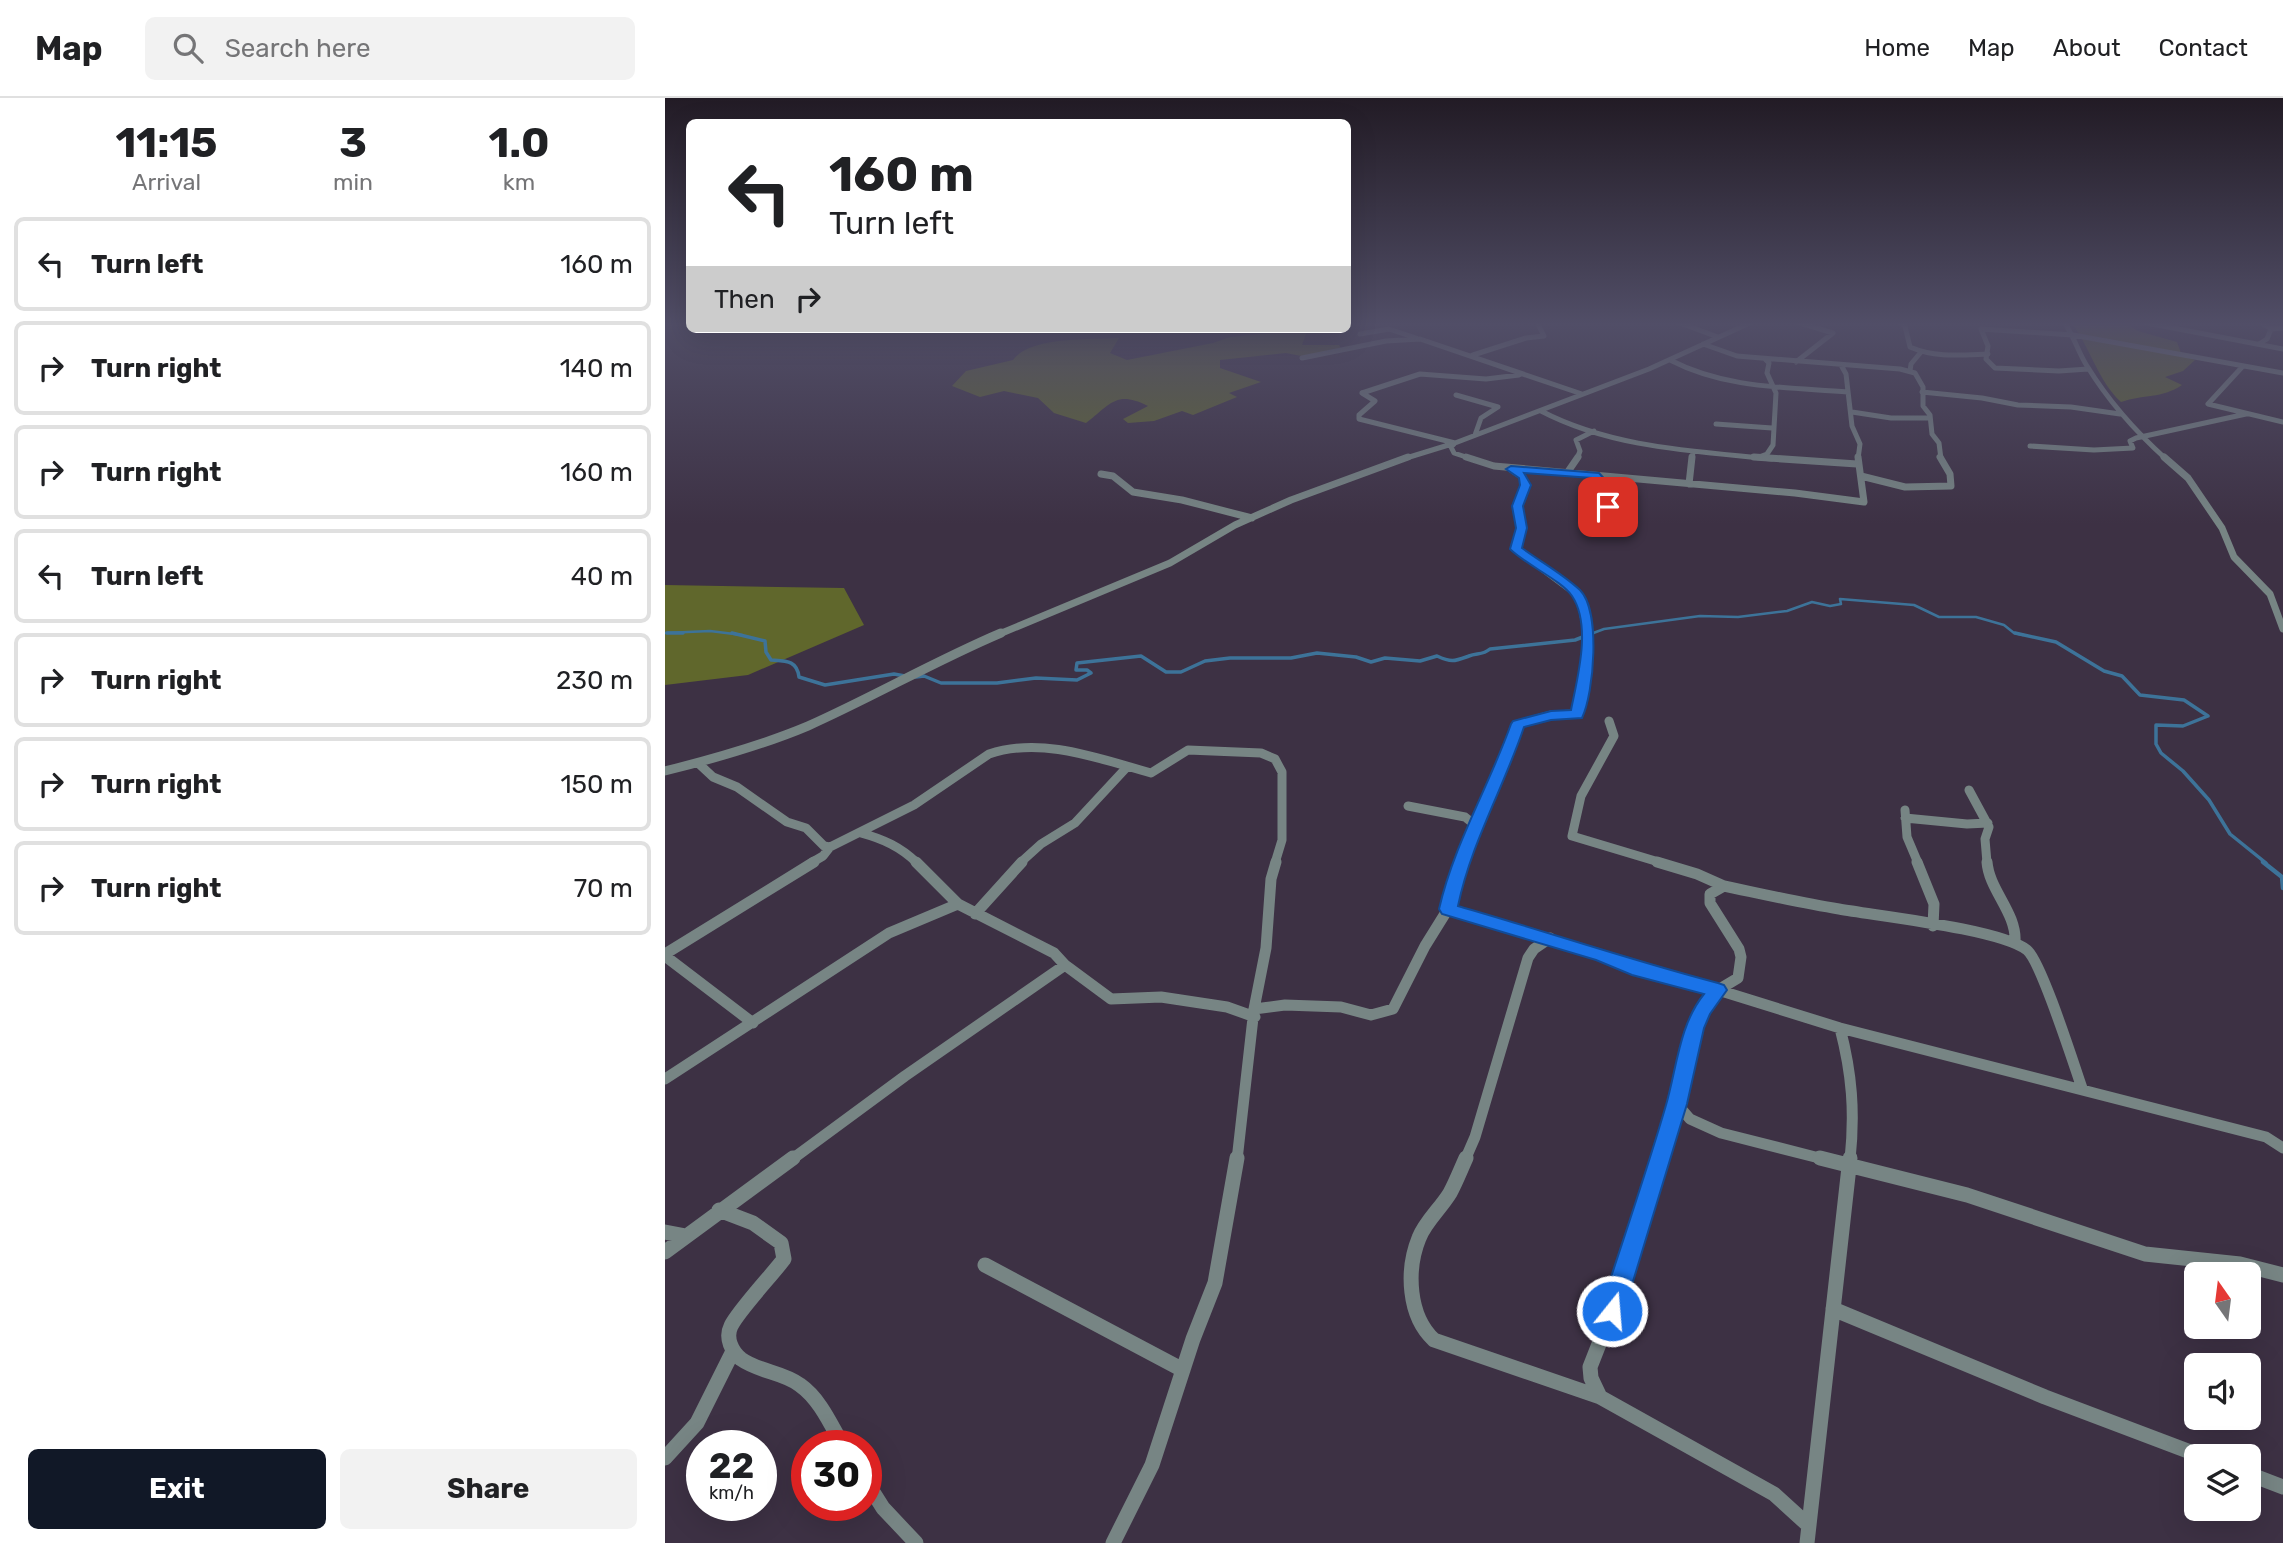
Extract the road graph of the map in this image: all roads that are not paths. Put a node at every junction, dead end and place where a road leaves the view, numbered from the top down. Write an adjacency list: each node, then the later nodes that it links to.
1 (1373, 389): 23 (street)
2 (1568, 389): 10 (street)
3 (1595, 389): 10 (street)
4 (1775, 389): 19 (street)
5 (1809, 389): 8 (street)
6 (2103, 389): 14 (street)
7 (2220, 389): 15 (street)
8 (1847, 391): 13 (street)
9 (1922, 392): 14 (street); 16 (street)
10 (1583, 394): 12 (street)
11 (1456, 395): 21 (street)
12 (1541, 411): 20 (street); 21 (street)
13 (1852, 412): 16 (street); 27 (street)
14 (2120, 414): 22 (street)
15 (2246, 414): 17 (street); 22 (street)
16 (1930, 418): 32 (street)
17 (2283, 422)
18 (1716, 424): 19 (street)
19 (1772, 428): 26 (street)
20 (1594, 431): 25 (street); 29 (street)
21 (1475, 435): 23 (street)
22 (2141, 437): 24 (street); 36 (street)
23 (1455, 443): 28 (street); 34 (street)
24 (2030, 446)
25 (1693, 452): 26 (street); 33 (street)
26 (1755, 457): 27 (street)
27 (1857, 464): 32 (street)
28 (1511, 469): 29 (street); 44 (street)
29 (1567, 473): 31 (street)
30 (1101, 474): 34 (street)
31 (1595, 476): 33 (street); 35 (street)
32 (1861, 476): 33 (street)
33 (1689, 484)
34 (1252, 518): 38 (street)
35 (1610, 523)
36 (2283, 629)
37 (1609, 721): 47 (street)
38 (698, 763): 40 (street); 46 (street)
39 (1127, 767): 45 (street); 50 (street); 57 (street)
40 (665, 771)
41 (1969, 790): 43 (street)
42 (1408, 806): 44 (street)
43 (1988, 823): 51 (street); 53 (street)
44 (1475, 825): 49 (street)
45 (860, 833): 46 (street); 48 (street)
46 (830, 847): 54 (street)
47 (1724, 886): 51 (street); 56 (street)
48 (958, 904): 50 (street); 58 (street)
49 (1448, 909): 52 (street); 57 (street)
50 (975, 914): 55 (street)
51 (1933, 926): 53 (street)
52 (1550, 938): 56 (street); 74 (street)
53 (2015, 942): 61 (street)
54 (665, 955): 58 (street)
55 (1065, 965): 57 (street); 65 (street)
56 (1718, 990): 59 (street); 62 (street)
57 (1255, 1013): 73 (street)
58 (753, 1023): 60 (street)
59 (1840, 1028): 61 (street); 64 (street)
60 (665, 1079)
61 (2082, 1088): 63 (street)
62 (1677, 1104): 64 (street); 74 (street)
63 (2283, 1148)
64 (1847, 1166): 70 (street); 71 (street)
65 (719, 1210): 67 (street); 72 (street)
66 (665, 1232): 67 (street)
67 (686, 1236): 68 (street)
68 (665, 1252)
69 (985, 1265): 73 (street)
70 (2283, 1275)
71 (1833, 1309): 76 (street); 81 (street)
72 (732, 1353): 75 (street); 77 (street)
73 (1183, 1370): 83 (street)
74 (1599, 1397): 81 (street)
75 (833, 1430)
76 (2184, 1450)
77 (665, 1458)
78 (2261, 1479): 79 (street)
79 (2283, 1487)
80 (882, 1506): 82 (street)
81 (1807, 1524): 84 (street)
82 (916, 1543)
83 (1113, 1543)
84 (1807, 1543)

